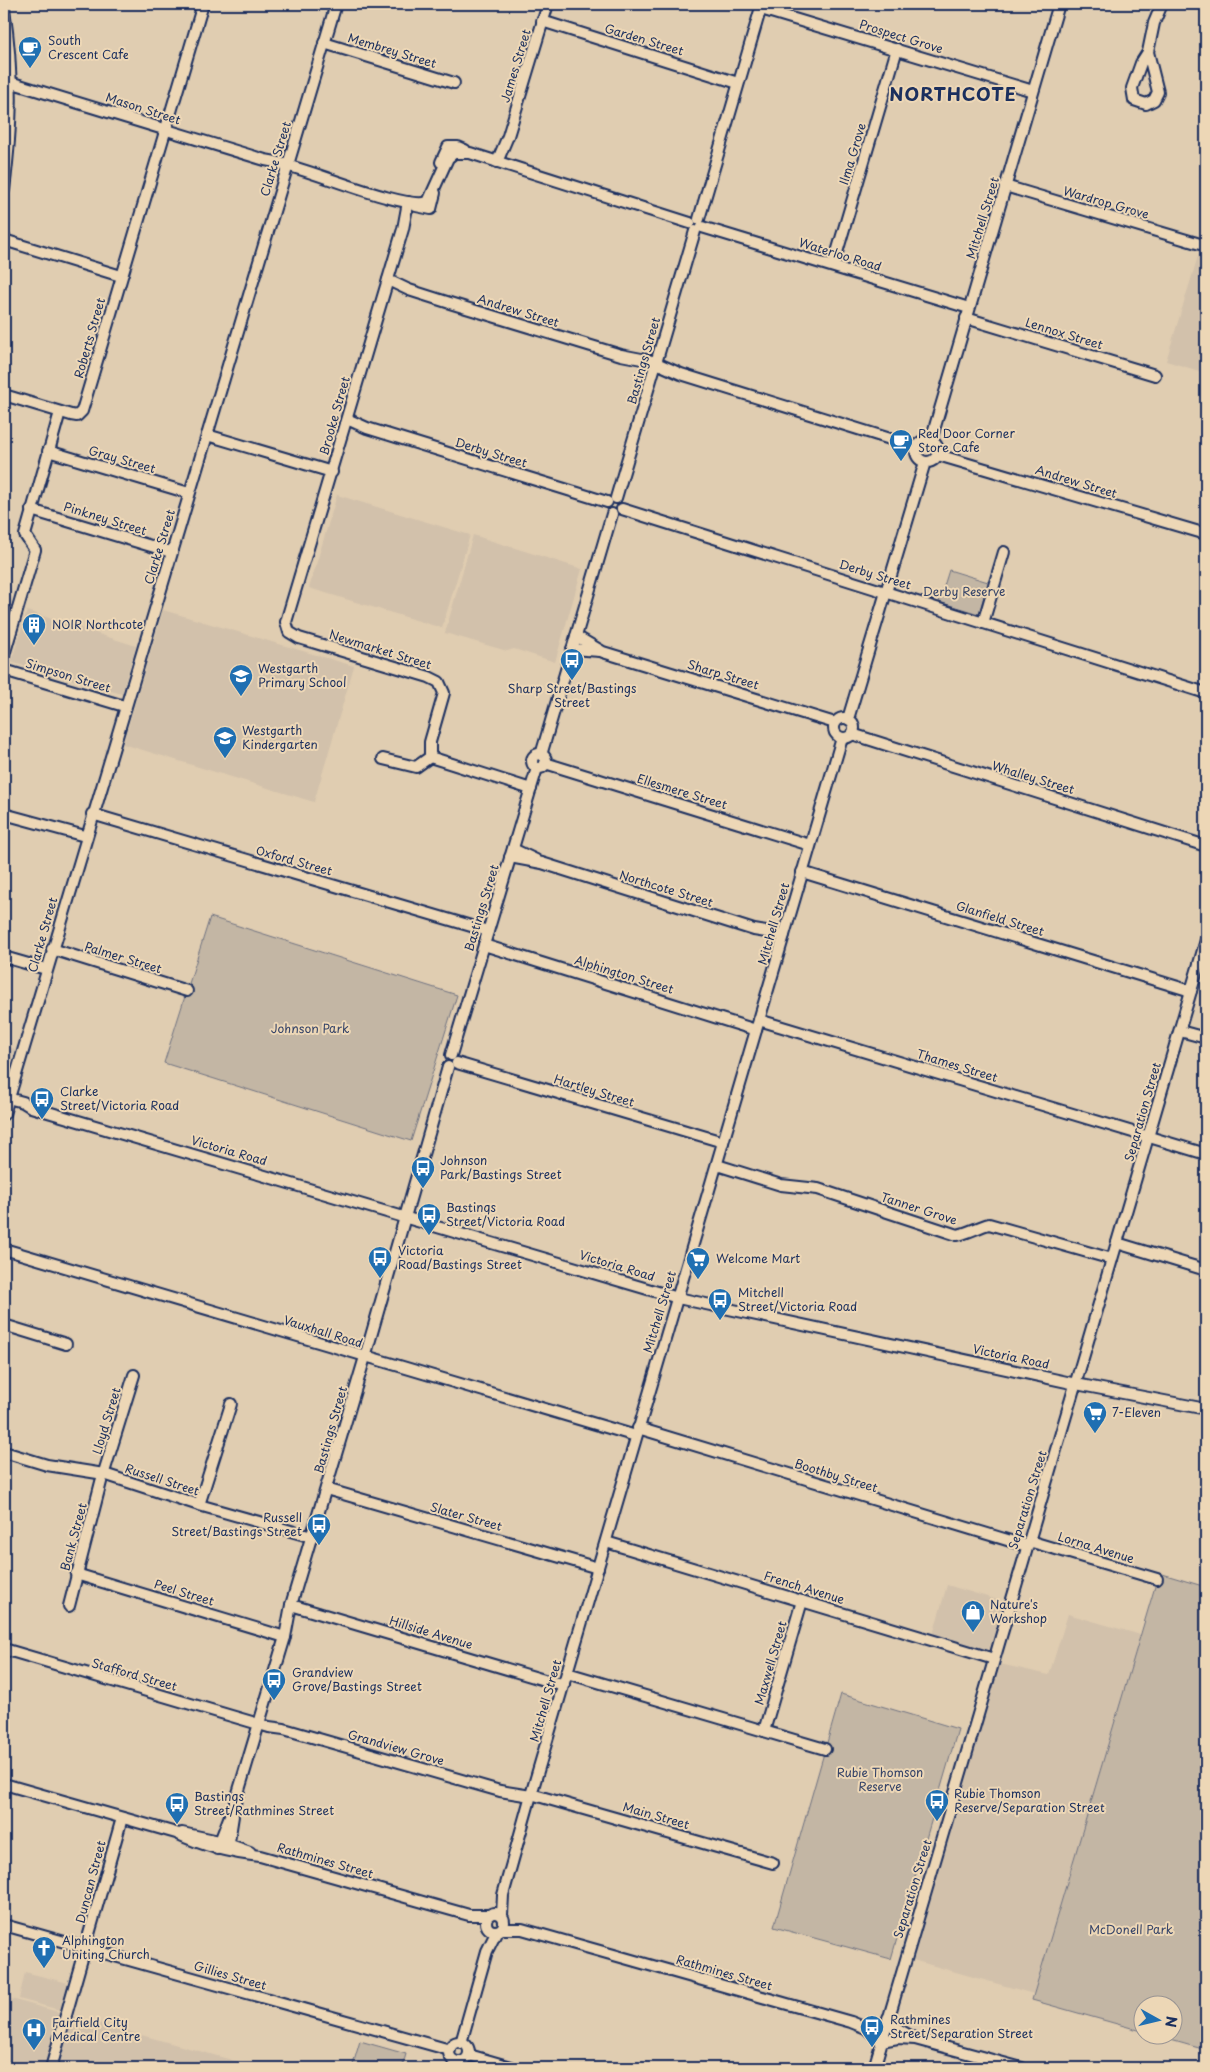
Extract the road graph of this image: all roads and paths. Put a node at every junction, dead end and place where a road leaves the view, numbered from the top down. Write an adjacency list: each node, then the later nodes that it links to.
1 (203, 4): 16 (street, Roberts Street)
2 (336, 4): 9 (street, Clarke Street)
3 (548, 4): 8 (street, James Street)
4 (1059, 4): 15 (street, Mitchell Street)
5 (1162, 4): 11 (street)
6 (762, 6): 10 (street, Prospect Grove); 14 (street, Bastings Street)
7 (4, 8): 12 (street)
8 (542, 21): 14 (street, Garden Street); 17 (street, James Street)
9 (324, 43): 13 (street, Membrey Street); 18 (street, Clarke Street)
10 (897, 49): 15 (street, Prospect Grove); 26 (street, Ilma Grove)
11 (1148, 52)
12 (13, 83): 16 (street, Mason Street); 20 (street)
13 (454, 83)
14 (738, 83): 23 (street, Bastings Street)
15 (1033, 91): 19 (street, Mitchell Street)
16 (165, 129): 18 (street, Mason Street); 27 (street, Roberts Street)
17 (500, 163): 22 (street, Waterloo Road); 23 (street, Waterloo Road)
18 (287, 166): 21 (street, Mason Street); 35 (street, Clarke Street)
19 (1005, 186): 25 (street, Wardrop Grove); 29 (street, Mitchell Street)
20 (4, 190)
21 (412, 203): 22 (street, Mason Street); 28 (street, Brooke Street)
22 (428, 206)
23 (697, 225): 26 (street, Waterloo Road); 30 (street, Bastings Street)
24 (4, 240): 27 (street)
25 (1200, 244)
26 (833, 266): 29 (street, Waterloo Road)
27 (121, 276): 33 (street, Roberts Street)
28 (387, 283): 30 (street, Andrew Street); 34 (street, Brooke Street)
29 (968, 313): 31 (street, Lennox Street); 36 (street, Mitchell Street)
30 (655, 366): 37 (street, Andrew Street); 43 (street, Bastings Street)
31 (1155, 375)
32 (4, 395): 33 (street)
33 (60, 412): 38 (street)
34 (347, 422): 41 (street, Brooke Street); 43 (street, Derby Street)
35 (207, 435): 41 (street); 42 (street, Clarke Street)
36 (931, 440): 37 (street); 39 (street)
37 (916, 447): 40 (street)
38 (48, 451): 42 (street, Gray Street); 44 (street)
39 (938, 455): 40 (street); 46 (street, Andrew Street)
40 (925, 462): 49 (street)
41 (332, 472): 50 (street, Brooke Street)
42 (189, 493): 47 (street, Clarke Street)
43 (612, 500): 45 (street)
44 (31, 510): 47 (street, Pinkney Street); 55 (street)
45 (617, 512): 49 (street, Derby Street); 52 (street, Bastings Street)
46 (1206, 534)
47 (171, 552): 58 (street, Clarke Street)
48 (1004, 552): 51 (street)
49 (885, 592): 51 (street, Derby Street); 59 (street)
50 (290, 611): 62 (street, Newmarket Street)
51 (983, 623): 57 (street, Derby Street)
52 (576, 636): 53 (street, Bastings Street); 54 (street, Sharp Street)
53 (572, 649): 54 (street, Sharp Street); 64 (street, Bastings Street)
54 (603, 652): 60 (street, Sharp Street)
55 (4, 655)
56 (4, 670): 58 (street, Simpson Street)
57 (1206, 693)
58 (124, 706): 67 (street, Clarke Street)
59 (848, 719): 60 (street); 61 (street)
60 (836, 723): 61 (street)
61 (847, 736): 69 (street, Mitchell Street); 70 (street, Whalley Street)
62 (430, 757): 63 (street); 65 (street)
63 (383, 759)
64 (541, 762): 65 (street, Bastings Street); 69 (street, Ellesmere Street)
65 (531, 788): 71 (street, Bastings Street)
66 (4, 814): 68 (street)
67 (92, 814): 68 (street, Clarke Street); 73 (street, Oxford Street)
68 (86, 836): 77 (street, Clarke Street)
69 (810, 844): 72 (street, Mitchell Street)
70 (1206, 846)
71 (511, 853): 73 (street, Bastings Street); 74 (street, Northcote Street)
72 (802, 872): 74 (street, Mitchell Street); 82 (street, Glanfield Street)
73 (488, 931): 76 (street, Bastings Street)
74 (784, 935): 83 (street, Mitchell Street)
75 (1206, 940): 80 (street, Separation Street)
76 (484, 945): 83 (street, Alphington Street); 86 (street, Bastings Street)
77 (52, 949): 79 (street, Clarke Street); 81 (street, Palmer Street)
78 (4, 957): 79 (street)
79 (46, 969): 87 (street, Clarke Street)
80 (1202, 970): 82 (street, Separation Street)
81 (187, 991)
82 (1191, 991): 84 (street, Separation Street)
83 (758, 1025): 89 (street, Thames Street); 90 (street, Mitchell Street)
84 (1180, 1030): 85 (street); 89 (street, Separation Street)
85 (1206, 1038)
86 (452, 1062): 90 (street, Hartley Street); 93 (street, Bastings Street)
87 (6, 1100): 88 (street, Clarke Street); 93 (street, Victoria Road)
88 (4, 1114)
89 (1148, 1137): 91 (street, Thames Street); 94 (street, Separation Street)
90 (723, 1142): 92 (street, Mitchell Street)
91 (1206, 1154)
92 (717, 1165): 96 (street, Tanner Grove); 98 (street, Mitchell Street)
93 (405, 1216): 98 (street, Victoria Road); 101 (street, Bastings Street)
94 (1117, 1243): 96 (street, Separation Street); 97 (street)
95 (4, 1250): 101 (street, Vauxhall Road)
96 (1112, 1260): 103 (street, Separation Street)
97 (1206, 1270)
98 (678, 1298): 103 (street, Victoria Road); 106 (street, Mitchell Street)
99 (4, 1325): 100 (street)
100 (66, 1344)
101 (365, 1357): 106 (street, Vauxhall Road); 109 (street, Bastings Street)
102 (134, 1375): 108 (street, Lloyd Street)
103 (1076, 1384): 105 (street, Victoria Road); 113 (street, Separation Street)
104 (231, 1404): 110 (street)
105 (1206, 1409)
106 (637, 1432): 112 (street, Mitchell Street); 113 (street, Boothby Street)
107 (4, 1452): 108 (street, Russell Street)
108 (104, 1474): 110 (street, Russell Street); 115 (street, Bank Street)
109 (326, 1489): 111 (street, Bastings Street); 114 (street, Slater Street)
110 (199, 1505): 111 (street, Russell Street)
111 (312, 1537): 118 (street, Bastings Street)
112 (606, 1542): 114 (street, Mitchell Street); 117 (street, French Avenue)
113 (1028, 1543): 116 (street, Lorna Avenue); 122 (street, Separation Street)
114 (598, 1568): 123 (street, Mitchell Street)
115 (76, 1574): 119 (street, Bank Street); 120 (street, Peel Street)
116 (1157, 1579)
117 (802, 1601): 122 (street, French Avenue); 126 (street, Maxwell Street)
118 (291, 1605): 120 (street, Bastings Street); 124 (street, Hillside Avenue)
119 (69, 1606)
120 (285, 1637): 125 (street, Bastings Street)
121 (4, 1649): 125 (street, Stafford Street)
122 (994, 1659): 136 (street, Separation Street)
123 (567, 1673): 124 (street, Mitchell Street); 126 (street)
124 (564, 1684): 129 (street, Mitchell Street)
125 (259, 1721): 129 (street, Grandview Grove); 131 (street, Bastings Street)
126 (764, 1731): 127 (street)
127 (825, 1749)
128 (4, 1784): 130 (street, Rathmines Street)
129 (530, 1798): 132 (street, Main Street); 133 (street, Mitchell Street)
130 (122, 1818): 131 (street, Rathmines Street); 135 (street, Duncan Street)
131 (223, 1846): 133 (street, Rathmines Street)
132 (773, 1863)
133 (495, 1922): 138 (street, Rathmines Street); 139 (street, Mitchell Street)
134 (4, 1925): 135 (street, Gillies Street)
135 (84, 1948): 140 (street, Gillies Street); 143 (street, Duncan Street)
136 (888, 2018): 137 (street); 138 (street, Separation Street)
137 (915, 2039): 138 (street); 146 (street)
138 (881, 2041): 145 (street, Separation Street)
139 (461, 2043): 140 (street); 141 (street)
140 (450, 2050): 142 (street)
141 (468, 2056): 142 (street); 144 (street)
142 (455, 2065)
143 (51, 2068)
144 (514, 2068)
145 (874, 2068)
146 (1022, 2068)

